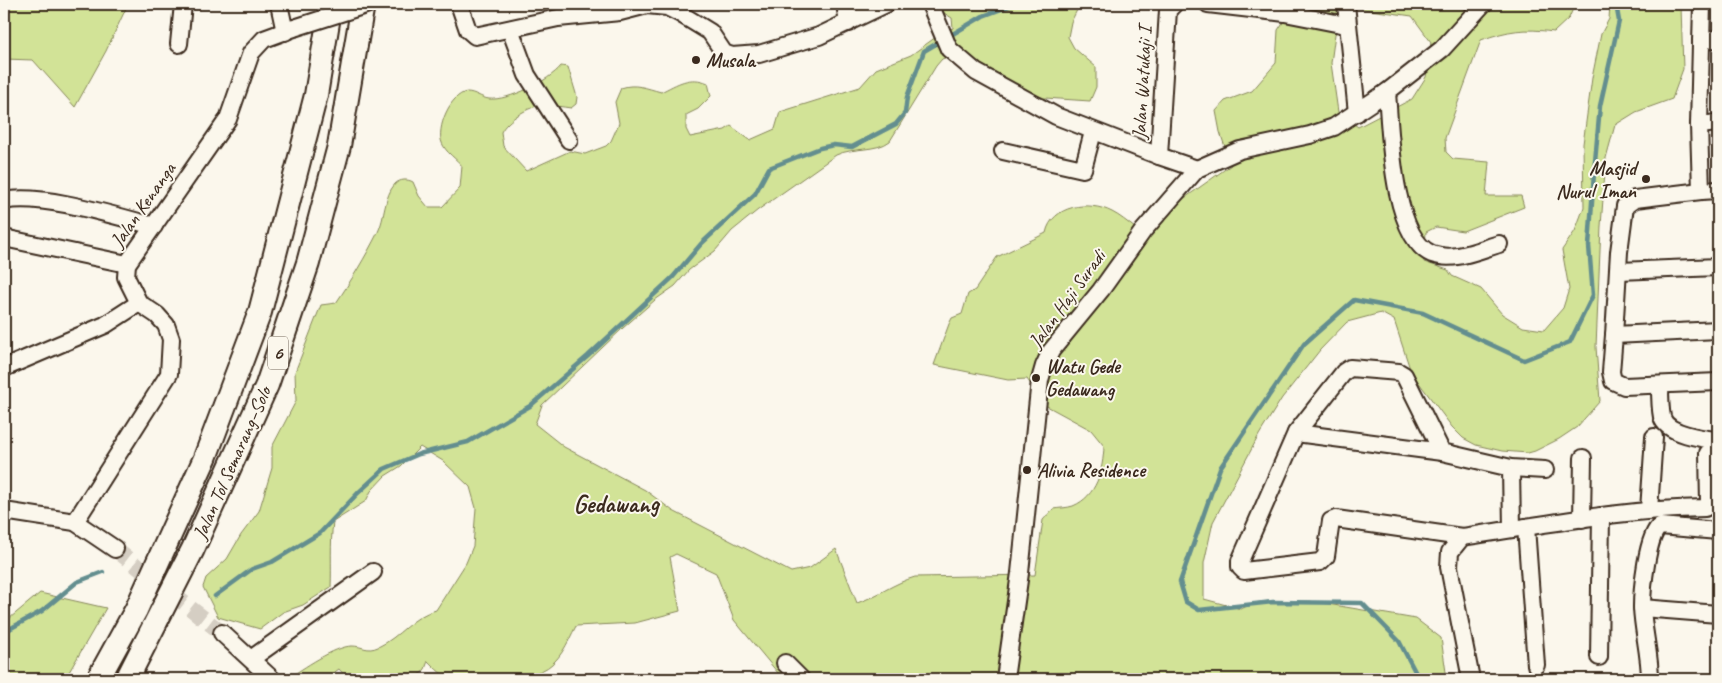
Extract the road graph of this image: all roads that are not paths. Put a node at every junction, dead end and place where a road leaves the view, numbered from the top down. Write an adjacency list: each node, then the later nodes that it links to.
1 (183, 4): 23 (street)
2 (279, 4): 20 (street)
3 (331, 4): 72 (highway, Jalan Tol Semarang–Solo / 6)
4 (363, 4): 73 (highway, Jalan Tol Semarang–Solo / 6)
5 (368, 4): 20 (street, Jalan Kenanga, bridge)
6 (459, 4): 19 (street)
7 (646, 4): 17 (street); 19 (street)
8 (845, 4): 17 (street)
9 (886, 4): 17 (street)
10 (930, 4): 28 (street)
11 (1174, 4): 31 (street, Jalan Watukaji I)
12 (1208, 4): 16 (street)
13 (1346, 4): 18 (street)
14 (1483, 4): 24 (street, Jalan Haji Suradi)
15 (1702, 4): 22 (street)
16 (1261, 7): 18 (street)
17 (848, 23)
18 (1346, 24): 25 (street)
19 (510, 29): 29 (street)
20 (290, 30): 36 (street, Jalan Kenanga)
21 (1718, 39): 22 (street)
22 (1701, 40): 27 (street)
23 (179, 44)
24 (1387, 92): 25 (street, Jalan Haji Suradi); 38 (street)
25 (1357, 113): 32 (street, Jalan Haji Suradi)
26 (1718, 123): 27 (street)
27 (1699, 125): 34 (street)
28 (1093, 132): 30 (street); 31 (street)
29 (569, 140)
30 (1003, 151)
31 (1159, 156): 32 (street, Jalan Watukaji I)
32 (1197, 169): 76 (street, Jalan Haji Suradi)
33 (1718, 190): 34 (street)
34 (1701, 191): 41 (street)
35 (4, 201): 36 (street)
36 (154, 226): 39 (street, Jalan Kenanga)
37 (4, 238): 39 (street)
38 (1499, 244)
39 (127, 264): 42 (street, Jalan Kenanga)
40 (1718, 267): 41 (street)
41 (1619, 271): 44 (street)
42 (139, 303): 45 (street); 59 (street, Jalan Kenanga)
43 (1718, 330): 44 (street)
44 (1614, 334): 47 (street)
45 (4, 368)
46 (1718, 382): 47 (street)
47 (1660, 385): 50 (street)
48 (1296, 433): 51 (street); 51 (street); 62 (street)
49 (1654, 437): 56 (street)
50 (1713, 447): 56 (street)
51 (1442, 452): 53 (street)
52 (1583, 458): 58 (street)
53 (1511, 468): 54 (street); 60 (street)
54 (1545, 470)
55 (4, 510): 59 (street)
56 (1649, 510): 57 (street)
57 (1601, 516): 58 (street); 68 (street)
58 (1582, 519): 60 (street)
59 (75, 522): 63 (street)
60 (1519, 528): 62 (street); 71 (street)
61 (1718, 530): 65 (street)
62 (1462, 537): 77 (street)
63 (115, 549)
64 (373, 572): 69 (street)
65 (1642, 608): 66 (street); 78 (street)
66 (1718, 614)
67 (222, 633): 69 (street)
68 (1599, 657)
69 (251, 659): 74 (street)
70 (786, 663): 75 (street)
71 (1536, 665)
72 (98, 679)
73 (127, 679)
74 (272, 679)
75 (801, 679)
76 (1005, 679)
77 (1470, 679)
78 (1650, 679)

